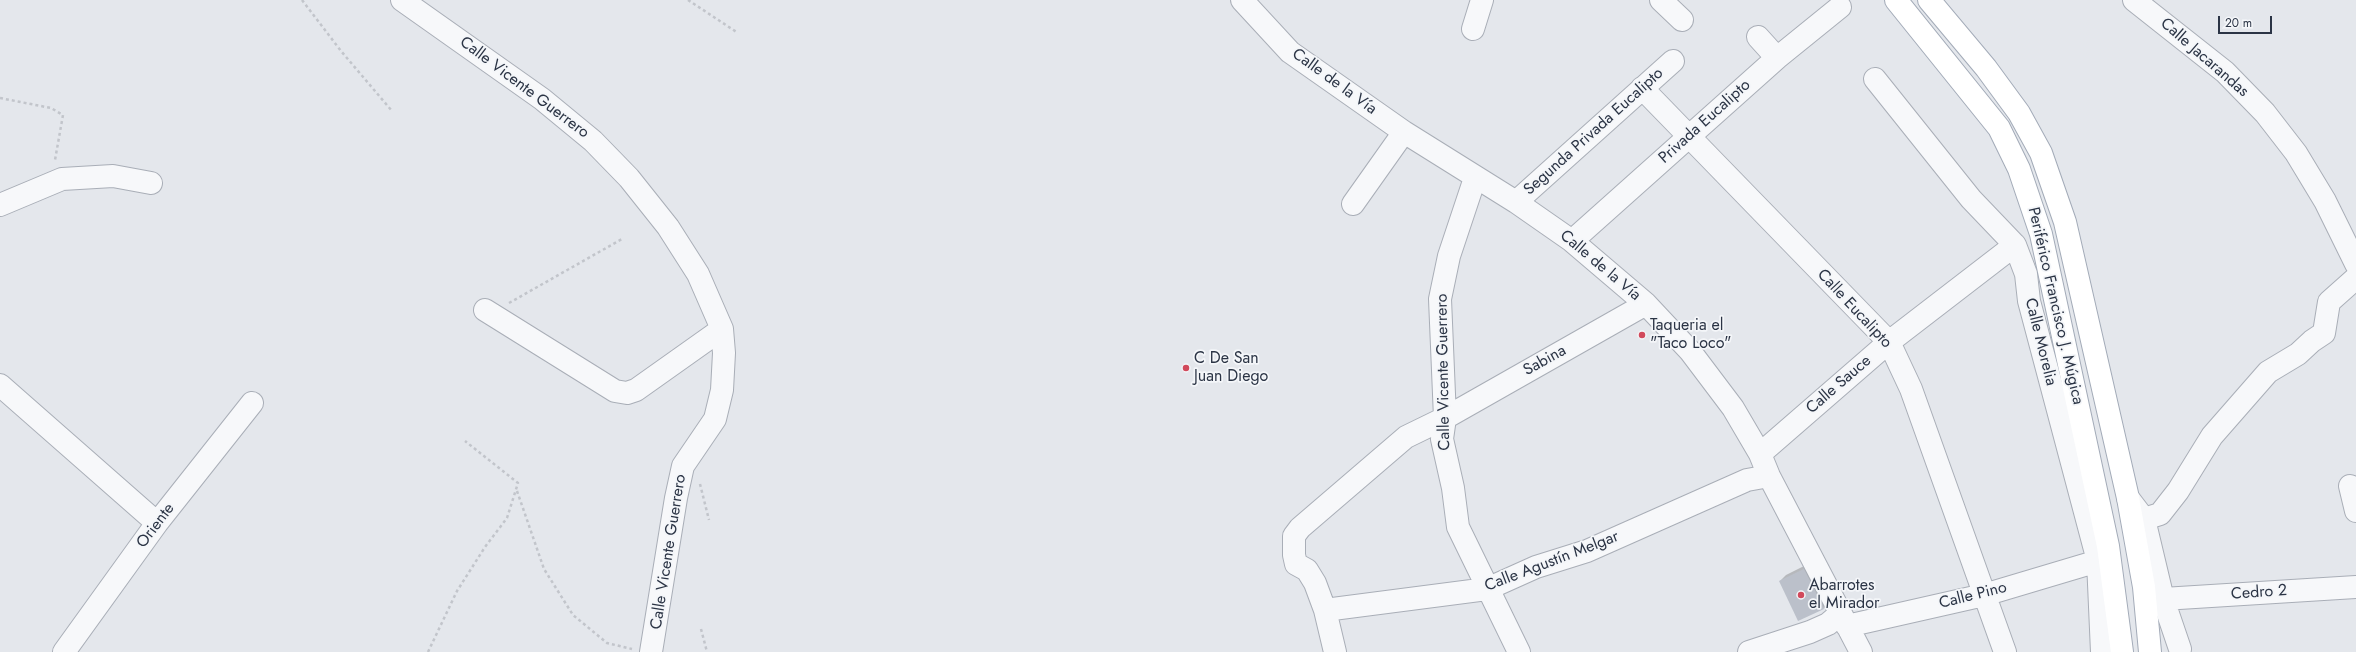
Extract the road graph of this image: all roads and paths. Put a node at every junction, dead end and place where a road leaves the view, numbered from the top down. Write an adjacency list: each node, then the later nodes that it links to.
1 (302, 0): 20 (path)
2 (402, 0): 38 (street, Calle Vicente Guerrero)
3 (688, 0): 13 (path)
4 (1242, 0): 21 (street, Calle de la Vía)
5 (1482, 0): 12 (street)
6 (1661, 0): 11 (street)
7 (1896, 0): 34 (main road, Periférico Francisco J. Múgica)
8 (1929, 0): 48 (main road, Periférico Francisco J. Múgica)
9 (2134, 0): 32 (street, Calle Jacarandas)
10 (1840, 6): 15 (street, Privada Eucalipto)
11 (1682, 20)
12 (1473, 29)
13 (738, 33)
14 (1758, 37): 15 (street)
15 (1777, 58): 22 (street, Privada Eucalipto)
16 (1673, 61): 18 (street, Segunda Privada Eucalipto)
17 (1875, 79): 31 (street, Calle Morelia)
18 (1642, 88): 22 (street, Calle Eucalipto); 26 (street, Segunda Privada Eucalipto)
19 (0, 98): 24 (path)
20 (392, 111)
21 (1404, 132): 23 (street, Calle de la Vía); 27 (street)
22 (1688, 137): 30 (street, Privada Eucalipto); 39 (street, Calle Eucalipto)
23 (1475, 178): 26 (street, Calle de la Vía); 42 (street, Calle Vicente Guerrero)
24 (50, 184): 25 (street); 28 (street)
25 (151, 184)
26 (1516, 202): 30 (street, Calle de la Vía)
27 (1353, 204)
28 (0, 205)
29 (622, 239): 37 (path)
30 (1572, 241): 36 (street, Calle de la Vía)
31 (2015, 245): 35 (street, Calle Morelia); 39 (street, Calle Sauce)
32 (2356, 264)
33 (2356, 278): 50 (street)
34 (2054, 297): 35 (street); 71 (main road, Periférico Francisco J. Múgica)
35 (2029, 301): 52 (street, Calle Morelia)
36 (1646, 304): 42 (street, Sabina); 44 (street, Calle de la Vía)
37 (489, 313): 38 (street)
38 (722, 329): 61 (street, Calle Vicente Guerrero)
39 (1889, 342): 44 (street, Calle Sauce); 55 (street, Calle Eucalipto)
40 (0, 385): 51 (street)
41 (252, 403): 51 (street, Oriente)
42 (1445, 418): 54 (street, Calle Vicente Guerrero); 57 (street, Sabina)
43 (465, 440): 47 (path)
44 (1760, 454): 45 (street, Calle de la Vía)
45 (1769, 476): 54 (street, Calle Agustín Melgar); 58 (street, Calle de la Vía)
46 (2350, 486): 49 (street)
47 (517, 490): 61 (path); 63 (path)
48 (2128, 498): 50 (street); 72 (main road, Periférico Francisco J. Múgica)
49 (2356, 511)
50 (2144, 519): 56 (street)
51 (157, 523): 62 (street, Oriente)
52 (2098, 560): 55 (street, Calle Pino); 70 (street, Calle Morelia)
53 (2356, 587): 56 (street, Cedro 2)
54 (1487, 589): 57 (street, Calle Agustín Melgar); 66 (street, Calle Vicente Guerrero)
55 (1984, 595): 58 (street, Calle Pino); 69 (street, Calle Eucalipto)
56 (2163, 599): 60 (street)
57 (1325, 610): 65 (street)
58 (1844, 619): 67 (street); 68 (street, Calle de la Vía)
59 (702, 629): 64 (path)
60 (2180, 650)
61 (643, 651)
62 (64, 652)
63 (428, 652)
64 (707, 652)
65 (1335, 652)
66 (1519, 652)
67 (1749, 652)
68 (1861, 652)
69 (2005, 652)
70 (2102, 652)
71 (2122, 652)
72 (2150, 652)

